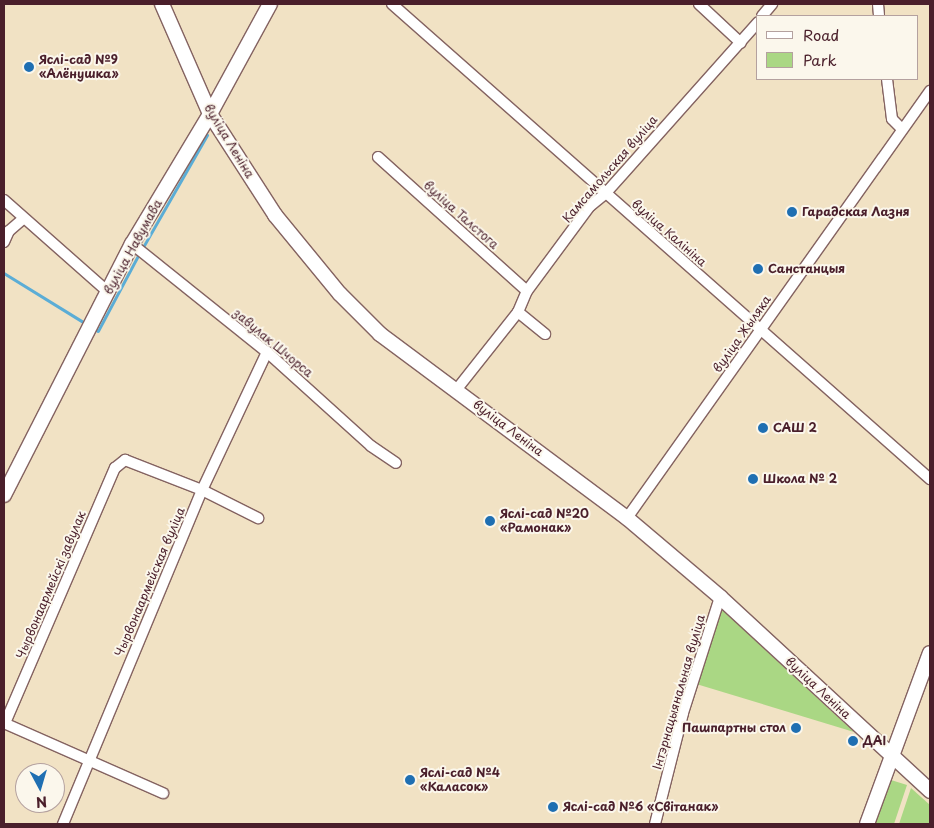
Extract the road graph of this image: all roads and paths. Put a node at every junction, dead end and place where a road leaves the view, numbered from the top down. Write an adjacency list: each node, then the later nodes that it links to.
1 (162, 4): 11 (street, вуліца Леніна)
2 (270, 4): 11 (street, вуліца Навумава)
3 (392, 4): 14 (street, вуліца Калініна)
4 (699, 4): 8 (street)
5 (772, 4): 6 (street)
6 (763, 15)
7 (756, 24): 8 (street, Камсамольская вуліца)
8 (741, 43): 14 (street, Камсамольская вуліца)
9 (887, 80): 12 (street)
10 (930, 91): 12 (street, вуліца Жыляка)
11 (210, 114): 18 (street, вуліца Навумава); 25 (street, вуліца Леніна)
12 (900, 128): 22 (street, вуліца Жыляка)
13 (378, 157): 19 (street, вуліца Талстога)
14 (605, 194): 19 (street, Камсамольская вуліца); 22 (street, вуліца Калініна)
15 (4, 200): 16 (street)
16 (23, 218): 17 (street); 20 (street)
17 (4, 242)
18 (132, 244): 20 (street, вуліца Навумава); 24 (street, завулак Шчорса)
19 (527, 291): 21 (street, Камсамольская вуліца)
20 (108, 292): 29 (street, вуліца Навумава)
21 (518, 312): 23 (street); 25 (street, Камсамольская вуліца)
22 (761, 330): 27 (street, вуліца Калініна); 31 (street, вуліца Жыляка)
23 (545, 334)
24 (267, 352): 26 (street, завулак Шчорса); 28 (street, Чырвонаармейская вуліца)
25 (456, 389): 31 (street, вуліца Леніна)
26 (396, 463)
27 (930, 478)
28 (202, 490): 30 (street); 34 (street, Чырвонаармейскі завулак); 36 (street, Чырвонаармейская вуліца)
29 (4, 495)
30 (258, 518)
31 (627, 518): 32 (street, вуліца Леніна)
32 (720, 597): 35 (street, вуліца Леніна); 40 (street, Інтэрнацыянальная вуліца)
33 (930, 653): 35 (street)
34 (4, 723): 36 (street)
35 (890, 755): 37 (street, вуліца Леніна); 41 (street)
36 (89, 759): 38 (street); 39 (street, Чырвонаармейская вуліца)
37 (930, 792)
38 (164, 793)
39 (63, 824)
40 (655, 824)
41 (867, 824)

